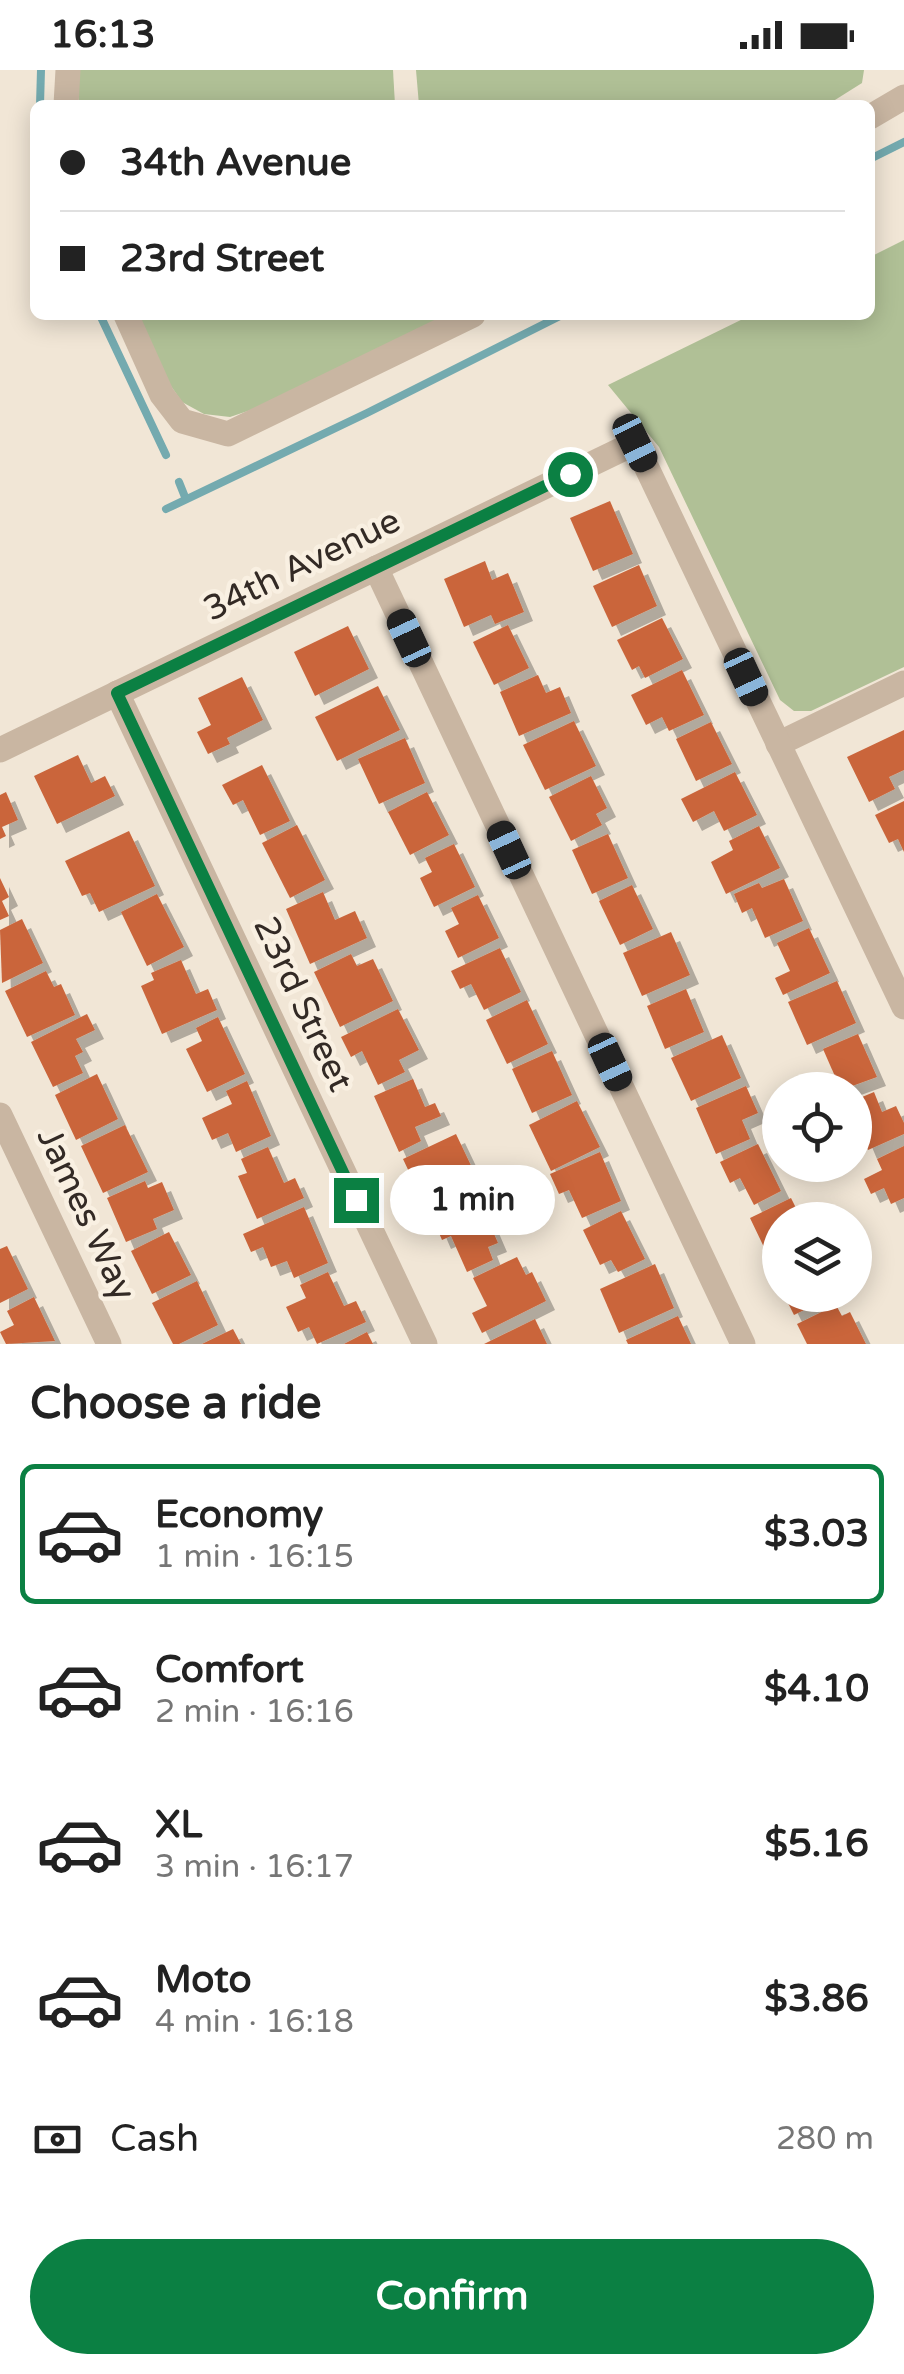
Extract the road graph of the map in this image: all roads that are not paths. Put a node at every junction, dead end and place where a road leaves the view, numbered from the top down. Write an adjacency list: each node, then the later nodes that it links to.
1 (68, 70): 3 (street)
2 (904, 97): 4 (street)
3 (66, 100)
4 (875, 114)
5 (128, 320): 6 (street)
6 (462, 320)
7 (376, 568): 9 (street, 34th Avenue); 10 (street, 34th Avenue); 16 (street)
8 (904, 683): 10 (street)
9 (117, 693): 11 (street, 34th Avenue); 15 (street, 23rd Street)
10 (778, 744): 12 (street)
11 (0, 750)
12 (904, 1007)
13 (0, 1114): 14 (street, James Way)
14 (109, 1344)
15 (425, 1344)
16 (743, 1344)

